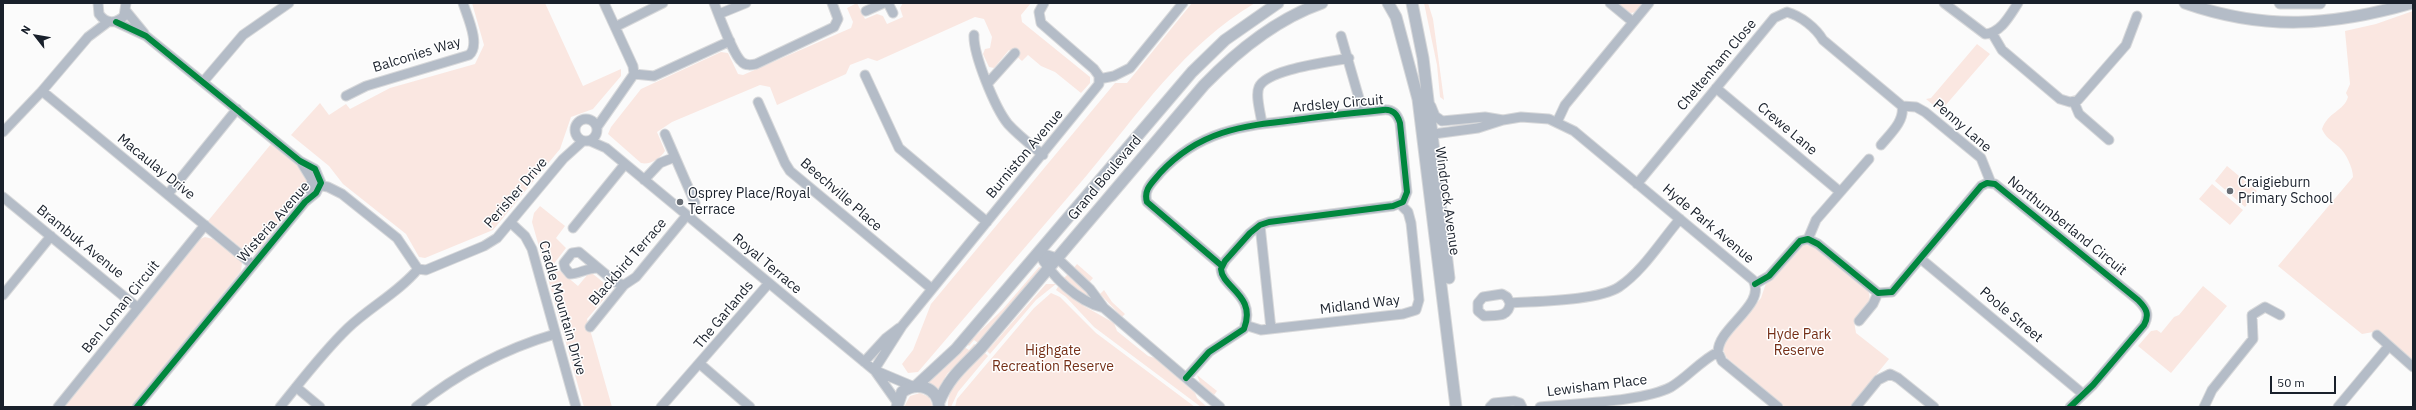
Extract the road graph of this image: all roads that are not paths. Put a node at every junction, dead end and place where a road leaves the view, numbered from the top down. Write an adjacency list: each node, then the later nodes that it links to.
1 (289, 3): 45 (street)
2 (463, 3): 49 (street, Balconies Way)
3 (604, 3): 33 (street)
4 (663, 3): 33 (street)
5 (714, 3): 29 (street)
6 (746, 3): 29 (street)
7 (832, 3): 39 (street)
8 (884, 3): 27 (street)
9 (888, 3): 28 (street)
10 (1044, 3): 44 (street)
11 (1183, 3): 44 (street)
12 (1278, 3): 93 (street, Grand Boulevard)
13 (1322, 3): 94 (street, Grand Boulevard)
14 (1388, 3): 65 (street, Windrock Avenue)
15 (1412, 3): 50 (street, Windrock Avenue)
16 (1610, 3): 32 (street)
17 (1649, 3): 32 (street)
18 (1944, 3): 34 (street)
19 (2018, 3): 34 (street)
20 (2186, 3): 23 (street)
21 (2280, 3): 22 (street)
22 (2320, 3)
23 (2412, 3)
24 (98, 6): 31 (street, Wisteria Avenue); 38 (street)
25 (126, 7): 31 (street); 36 (street, Wisteria Avenue)
26 (1786, 7): 47 (street, Cheltenham Close); 54 (street, Cheltenham Close)
27 (866, 11)
28 (893, 13)
29 (719, 14): 39 (street)
30 (2137, 16): 52 (street)
31 (112, 22): 36 (street, Wisteria Avenue); 38 (street)
32 (1633, 22): 59 (street)
33 (615, 27): 42 (street)
34 (1992, 34): 52 (street)
35 (974, 35): 46 (street)
36 (146, 36): 45 (street, Wisteria Avenue)
37 (1341, 36): 41 (street)
38 (88, 38): 48 (street)
39 (730, 41): 42 (street)
40 (1015, 54): 46 (street)
41 (1348, 58): 56 (street); 60 (street)
42 (634, 74): 53 (street)
43 (865, 75): 87 (street)
44 (1100, 79): 70 (street, Burniston Avenue)
45 (203, 82): 55 (street, Wisteria Avenue)
46 (988, 83): 70 (street)
47 (1716, 88): 77 (street, Cheltenham Close); 79 (street, Crewe Lane)
48 (42, 91): 61 (street); 80 (street, Macaulay Drive)
49 (346, 96)
50 (1428, 98): 58 (street, Hyde Park Avenue); 65 (street, Windrock Avenue)
51 (758, 102): 104 (street, Beechville Place)
52 (2074, 102): 66 (street)
53 (610, 106): 57 (street); 62 (street)
54 (1902, 106): 68 (street); 76 (street, Penny Lane)
55 (237, 109): 78 (street, Wisteria Avenue); 80 (street)
56 (1363, 112): 60 (street, Ardsley Circuit); 83 (street, Ardsley Circuit)
57 (588, 119): 62 (street); 63 (street)
58 (1502, 120): 59 (street, Hyde Park Avenue); 65 (street, Hyde Park Avenue)
59 (1557, 122): 77 (street, Hyde Park Avenue)
60 (1262, 124): 97 (street, Ardsley Circuit)
61 (4, 129)
62 (597, 130): 67 (street); 69 (street, Royal Terrace)
63 (575, 133): 67 (street); 72 (street, Perisher Drive)
64 (665, 134): 71 (street)
65 (1428, 135): 139 (street, Windrock Avenue); 140 (street, Windrock Avenue)
66 (2109, 140)
67 (587, 141): 69 (street, Royal Terrace); 72 (street, Perisher Drive)
68 (1881, 145)
69 (606, 148): 74 (street, Royal Terrace)
70 (1043, 155): 87 (street, Burniston Avenue)
71 (675, 157): 75 (street); 82 (street)
72 (563, 159): 86 (street, Perisher Drive)
73 (1869, 159): 79 (street)
74 (625, 164): 75 (street, Royal Terrace); 90 (street)
75 (644, 180): 84 (street, Royal Terrace)
76 (1991, 183): 95 (street, Northumberland Circuit); 127 (street, Northumberland Circuit)
77 (1637, 184): 85 (street, Hyde Park Avenue)
78 (316, 185): 96 (street, Wisteria Avenue); 98 (street)
79 (1839, 191): 92 (street)
80 (168, 194): 88 (street, Macaulay Drive)
81 (3, 198): 91 (street, Brambuk Avenue)
82 (695, 203)
83 (1400, 204): 89 (street); 115 (street, Midland Way)
84 (687, 215): 101 (street, Royal Terrace); 103 (street, Blackbird Terrace)
85 (1680, 219): 102 (street, Hyde Park Avenue); 107 (street)
86 (511, 222): 98 (street, Perisher Drive); 116 (street, Cradle Mountain Drive)
87 (987, 222): 104 (street, Burniston Avenue)
88 (205, 225): 96 (street, Macaulay Drive); 108 (street, Ben Loman Circuit)
89 (1260, 225): 97 (street); 115 (street)
90 (573, 228)
91 (50, 236): 106 (street); 108 (street, Brambuk Avenue)
92 (1808, 239): 102 (street); 105 (street)
93 (1038, 252): 94 (street); 100 (street); 125 (street, Grand Boulevard)
94 (1057, 258): 100 (street, Grand Boulevard); 109 (street)
95 (1921, 259): 105 (street, Northumberland Circuit); 127 (street, Poole Street)
96 (253, 265): 131 (street, Wisteria Avenue)
97 (1222, 266): 112 (street, Ardsley Circuit)
98 (418, 268): 126 (street)
99 (597, 268): 103 (street)
100 (1048, 269): 109 (street); 129 (street, Grand Boulevard)
101 (768, 283): 120 (street, Royal Terrace); 121 (street, The Garlands)
102 (1755, 284): 119 (street, Hyde Park Avenue)
103 (624, 285): 114 (street, Blackbird Terrace)
104 (932, 289): 113 (street, Burniston Avenue)
105 (1878, 293): 111 (street)
106 (3, 294)
107 (1510, 303)
108 (138, 308): 130 (street, Ben Loman Circuit)
109 (1104, 308): 124 (street)
110 (2280, 315): 148 (street)
111 (1859, 321)
112 (1245, 324): 115 (street, Midland Way); 124 (street)
113 (902, 326): 120 (street, Burniston Avenue); 123 (street, Burniston Avenue)
114 (590, 327)
115 (1271, 329)
116 (555, 334): 134 (street); 135 (street, Cradle Mountain Drive)
117 (2377, 335): 118 (street)
118 (2388, 347): 122 (street); 149 (street)
119 (1718, 352): 143 (street, Lewisham Place); 144 (street)
120 (864, 362): 123 (street, Royal Terrace)
121 (700, 364): 136 (street, The Garlands); 137 (street, The Garlands)
122 (2413, 367)
123 (874, 370): 125 (street, Royal Terrace); 128 (street, Royal Terrace)
124 (1186, 378): 138 (street)
125 (914, 386): 128 (street, Grand Boulevard); 129 (street)
126 (296, 387): 132 (street); 133 (street)
127 (2083, 394): 147 (street, Northumberland Circuit)
128 (897, 405)
129 (939, 405)
130 (58, 407)
131 (137, 407)
132 (280, 407)
133 (320, 407)
134 (416, 407)
135 (576, 407)
136 (661, 407)
137 (750, 407)
138 (1220, 407)
139 (1456, 407)
140 (1464, 407)
141 (1490, 407): 142 (street)
142 (1522, 407)
143 (1540, 407)
144 (1778, 407)
145 (1856, 407): 146 (street)
146 (1934, 407)
147 (2070, 407)
148 (2204, 407)
149 (2338, 407)

